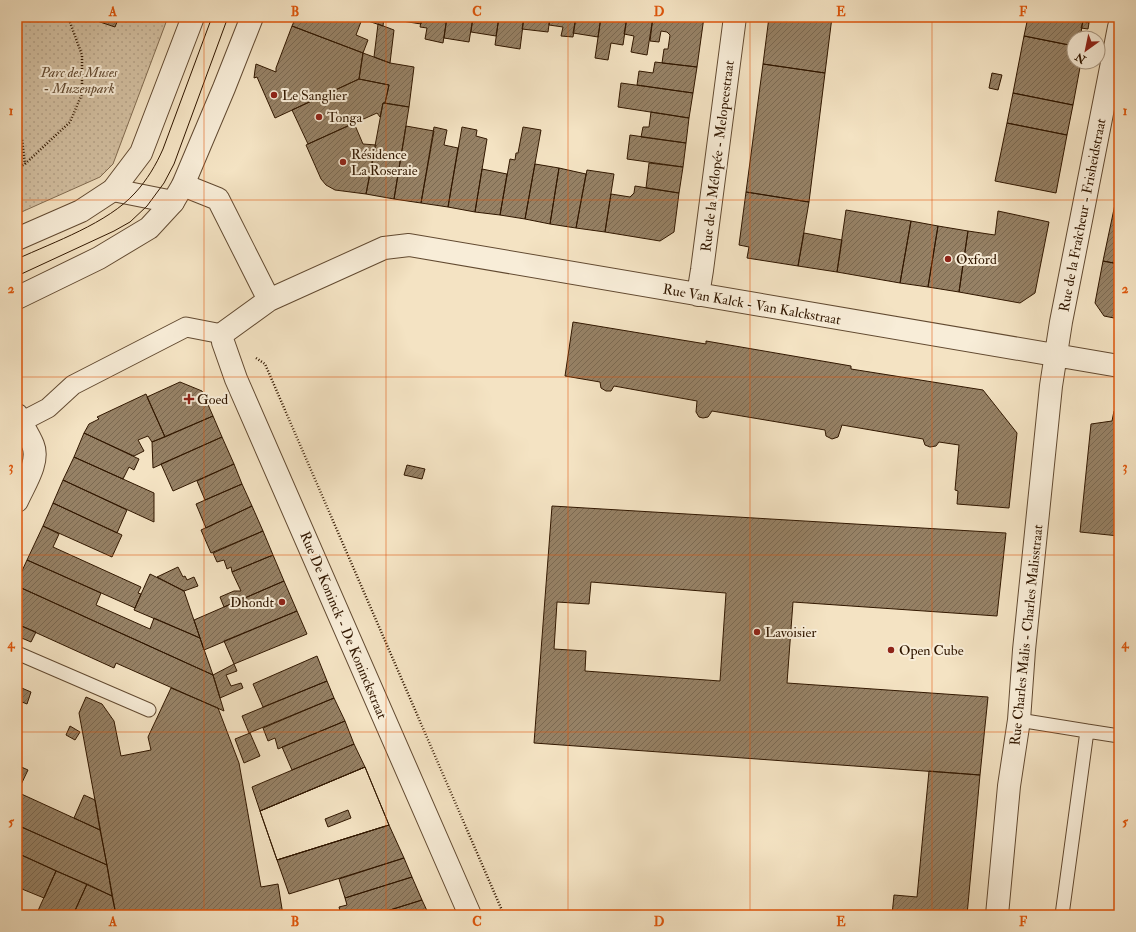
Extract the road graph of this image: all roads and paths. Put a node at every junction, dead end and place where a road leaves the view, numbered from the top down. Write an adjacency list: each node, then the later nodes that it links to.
1 (68, 17): 7 (path)
2 (193, 17): 9 (street)
3 (252, 17): 10 (street)
4 (735, 17): 12 (street, Rue de la Mélopée - Melopeestraat)
5 (1119, 27): 16 (street, Rue de la Fraîcheur - Frisheidstraat)
6 (17, 138): 7 (path)
7 (25, 164): 8 (path)
8 (17, 168)
9 (113, 190): 10 (street); 11 (street)
10 (178, 193): 13 (street); 14 (street)
11 (17, 239)
12 (698, 295): 14 (street, Rue Van Kalck - Van Kalckstraat); 16 (street, Rue Van Kalck - Van Kalckstraat)
13 (17, 298)
14 (269, 300): 15 (street, Rue Van Kalck - Van Kalckstraat)
15 (222, 334): 18 (street); 25 (street, Rue De Koninck - De Koninckstraat); 26 (path)
16 (1056, 355): 17 (street, Rue Van Kalck - Van Kalckstraat); 22 (street, Rue Charles Malis - Charles Malisstraat)
17 (1119, 366)
18 (19, 419): 19 (street)
19 (17, 501)
20 (17, 653): 21 (lane)
21 (149, 710)
22 (1018, 720): 23 (lane); 27 (street, Rue Charles Malis - Charles Malisstraat)
23 (1087, 731): 24 (lane); 28 (lane)
24 (1119, 736)
25 (470, 915)
26 (504, 915)
27 (997, 915)
28 (1062, 915)

